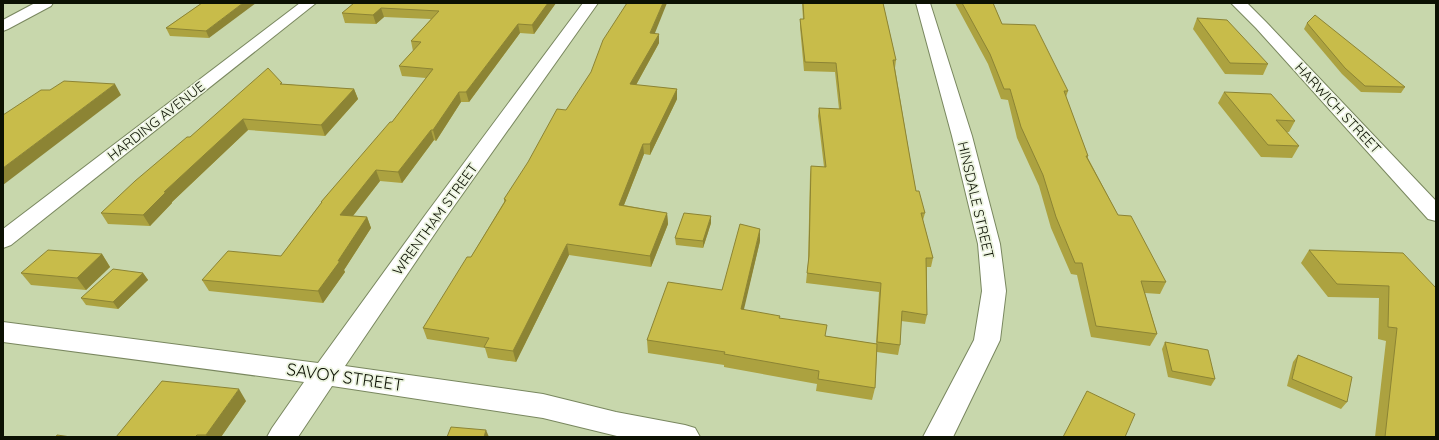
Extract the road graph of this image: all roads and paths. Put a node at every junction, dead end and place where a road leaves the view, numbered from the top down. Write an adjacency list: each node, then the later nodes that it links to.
1 (46, 3): 6 (street)
2 (309, 3): 8 (street, HARDING AVENUE)
3 (592, 3): 10 (street, WRENTHAM STREET)
4 (923, 3): 13 (street, HINSDALE STREET)
5 (1238, 3): 7 (street, HARWICH STREET)
6 (3, 26)
7 (1436, 214)
8 (3, 240)
9 (3, 332): 10 (street, SAVOY STREET)
10 (324, 374): 11 (street, WRENTHAM STREET); 12 (street, SAVOY STREET)
11 (282, 437)
12 (685, 437)
13 (938, 437)

